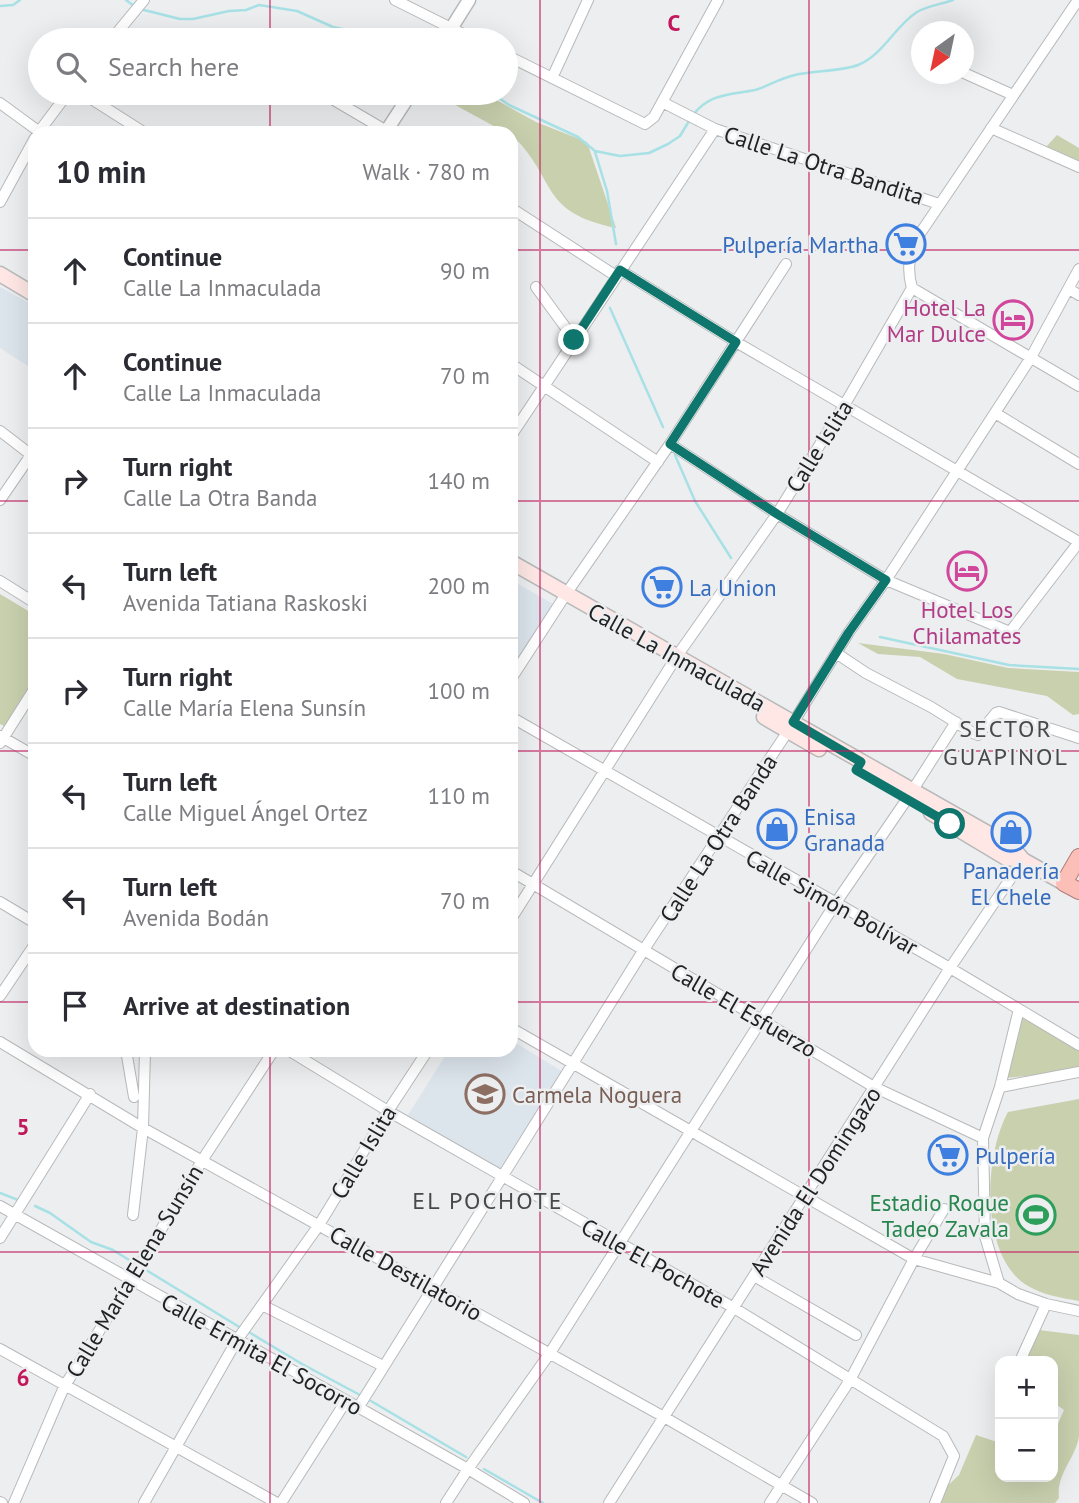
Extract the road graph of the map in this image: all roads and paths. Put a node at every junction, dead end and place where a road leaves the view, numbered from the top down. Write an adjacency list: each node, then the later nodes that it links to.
1 (395, 0): 8 (street)
2 (469, 0): 9 (street)
3 (588, 0): 12 (street)
4 (718, 0): 14 (street)
5 (1079, 0): 13 (street)
6 (142, 3): 7 (street)
7 (121, 28)
8 (437, 28)
9 (452, 28)
10 (518, 61): 12 (street)
11 (974, 77): 13 (street)
12 (552, 78): 14 (street)
13 (1013, 95): 26 (street)
14 (662, 102): 25 (street, Calle La Otra Bandita)
15 (0, 103): 20 (street)
16 (59, 105): 21 (street)
17 (101, 105): 22 (street)
18 (342, 105): 23 (street)
19 (404, 105): 24 (street)
20 (28, 126)
21 (44, 126)
22 (134, 126)
23 (377, 126)
24 (391, 126)
25 (712, 128): 30 (street, Calle La Otra Bandita); 34 (street)
26 (991, 128): 28 (street); 30 (street)
27 (28, 152): 29 (street)
28 (1079, 167)
29 (0, 202)
30 (939, 204): 38 (street)
31 (518, 212): 34 (street)
32 (786, 264): 42 (street)
33 (1079, 269): 39 (street, Calle La Otra Banda)
34 (618, 273): 41 (street); 42 (street)
35 (0, 274): 36 (main road)
36 (28, 287)
37 (536, 287): 41 (street)
38 (912, 288): 43 (street); 47 (street, Calle Islita)
39 (1069, 289): 40 (street); 43 (street, Calle La Otra Banda)
40 (1079, 295)
41 (574, 340): 45 (street)
42 (736, 342): 47 (street); 51 (street)
43 (1030, 359): 46 (street); 48 (street, Calle La Otra Banda)
44 (518, 368): 45 (street)
45 (544, 385): 49 (street); 54 (street)
46 (1079, 386)
47 (845, 404): 56 (street); 58 (street, Calle Islita)
48 (995, 413): 55 (street); 56 (street, Calle La Otra Banda)
49 (518, 425)
50 (0, 431): 52 (street)
51 (670, 444): 54 (street); 58 (street)
52 (28, 449)
53 (28, 459): 57 (street)
54 (658, 461): 64 (street)
55 (1079, 464)
56 (958, 470): 59 (street); 63 (street, Calle La Otra Banda)
57 (0, 500)
58 (777, 514): 63 (street); 67 (street, Calle Islita)
59 (1079, 542): 63 (street)
60 (518, 567): 64 (main road, Calle La Inmaculada)
61 (518, 574): 64 (main road, Calle La Inmaculada)
62 (0, 580): 65 (street)
63 (886, 580): 66 (street, Calle La Otra Banda)
64 (564, 597): 67 (main road, Calle La Inmaculada); 68 (street)
65 (28, 598)
66 (836, 653): 71 (street); 72 (street, Calle La Otra Banda)
67 (675, 660): 72 (main road, Calle La Inmaculada); 76 (street, Calle Islita)
68 (518, 668)
69 (28, 698): 73 (street)
70 (518, 721): 76 (street, Calle Simón Bolívar)
71 (956, 722): 74 (street); 77 (street)
72 (791, 727): 77 (main road, Calle La Inmaculada); 78 (street, Calle La Otra Banda)
73 (1, 738): 75 (street)
74 (1079, 738)
75 (28, 752)
76 (604, 771): 78 (street, Calle Simón Bolívar); 82 (street, Calle Islita)
77 (909, 795): 80 (main road, Calle La Inmaculada); 85 (street)
78 (718, 837): 85 (street, Calle Simón Bolívar); 88 (street, Calle La Otra Banda)
79 (1079, 858): 83 (highway)
80 (1023, 860): 83 (main road, Calle La Inmaculada); 90 (street, Avenida El Domingazo)
81 (518, 876): 82 (street, Calle El Esfuerzo)
82 (532, 884): 86 (street, Calle Islita); 88 (street, Calle El Esfuerzo)
83 (1074, 885)
84 (0, 902): 87 (street)
85 (835, 904): 90 (street, Calle Simón Bolívar); 93 (street)
86 (518, 907)
87 (28, 919)
88 (643, 951): 93 (street, Calle El Esfuerzo); 102 (street, Calle La Otra Banda)
89 (28, 954): 91 (street)
90 (950, 968): 92 (street, Calle Simón Bolívar); 105 (street, Avenida El Domingazo)
91 (0, 996)
92 (1019, 1009): 96 (street, Calle Simón Bolívar); 106 (street)
93 (761, 1019): 105 (street, Calle El Esfuerzo); 112 (street)
94 (518, 1032): 102 (street)
95 (0, 1042): 107 (street, Calle Destilatorio)
96 (1079, 1045)
97 (127, 1057): 108 (street)
98 (145, 1057): 104 (street)
99 (269, 1057): 114 (street, Calle María Elena Sunsín)
100 (299, 1057): 109 (street, Calle El Pochote)
101 (423, 1057): 109 (street, Calle Islita)
102 (573, 1063): 112 (street); 115 (street, Calle La Otra Banda)
103 (1079, 1072): 106 (street)
104 (145, 1076): 108 (street); 111 (street)
105 (874, 1087): 113 (street, Calle El Esfuerzo); 116 (street, Avenida El Domingazo)
106 (1000, 1087): 113 (street)
107 (90, 1094): 110 (street, Calle Destilatorio); 119 (street)
108 (134, 1097): 110 (street)
109 (388, 1111): 115 (street, Calle El Pochote); 121 (street, Calle Islita)
110 (124, 1116): 111 (street, Calle Destilatorio)
111 (143, 1128): 114 (street, Calle Destilatorio); 120 (street)
112 (690, 1131): 116 (street); 123 (street)
113 (983, 1138): 127 (street)
114 (203, 1159): 121 (street, Calle Destilatorio); 126 (street, Calle María Elena Sunsín)
115 (503, 1178): 123 (street, Calle El Pochote); 128 (street, Calle La Otra Banda)
116 (805, 1196): 124 (street); 125 (street, Avenida El Domingazo)
117 (0, 1206): 119 (street, Calle Ermita El Socorro)
118 (944, 1209): 124 (street)
119 (16, 1214): 122 (street); 126 (street, Calle Ermita El Socorro)
120 (133, 1215)
121 (319, 1225): 128 (street, Calle Destilatorio); 130 (street, Calle Islita)
122 (0, 1238)
123 (618, 1244): 131 (street, Calle El Pochote); 136 (street)
124 (914, 1259): 127 (street); 139 (street)
125 (754, 1276): 131 (street, Avenida El Domingazo); 134 (street)
126 (131, 1280): 133 (street, Calle Ermita El Socorro); 140 (street, Calle María Elena Sunsín)
127 (999, 1283): 129 (street)
128 (431, 1287): 136 (street, Calle Destilatorio); 138 (street, Calle La Otra Banda)
129 (1046, 1304): 132 (street); 137 (street)
130 (262, 1305): 133 (street, Calle Islita); 138 (street)
131 (733, 1308): 139 (street, Calle El Pochote); 143 (street, Avenida El Domingazo)
132 (1079, 1311)
133 (242, 1333): 141 (street, Calle Ermita El Socorro); 144 (street, Calle Islita)
134 (856, 1335)
135 (0, 1349): 140 (street)
136 (550, 1353): 143 (street, Calle Destilatorio); 145 (street)
137 (1022, 1356)
138 (383, 1366): 142 (street, Calle La Otra Banda)
139 (850, 1380): 146 (street); 155 (street, Calle El Pochote)
140 (64, 1387): 144 (street); 147 (street, Calle María Elena Sunsín)
141 (346, 1401): 142 (street, Calle Ermita El Socorro); 149 (street)
142 (358, 1408): 145 (street, Calle Ermita El Socorro)
143 (664, 1417): 146 (street, Calle Destilatorio); 152 (street, Avenida El Domingazo)
144 (176, 1448): 148 (street, Calle Islita); 149 (street)
145 (468, 1469): 150 (street); 151 (street, Calle Ermita El Socorro)
146 (781, 1486): 153 (street); 154 (street, Calle Destilatorio)
147 (14, 1503)
148 (144, 1503)
149 (279, 1503)
150 (446, 1503)
151 (524, 1503)
152 (609, 1503)
153 (770, 1503)
154 (812, 1503)
155 (935, 1503)

